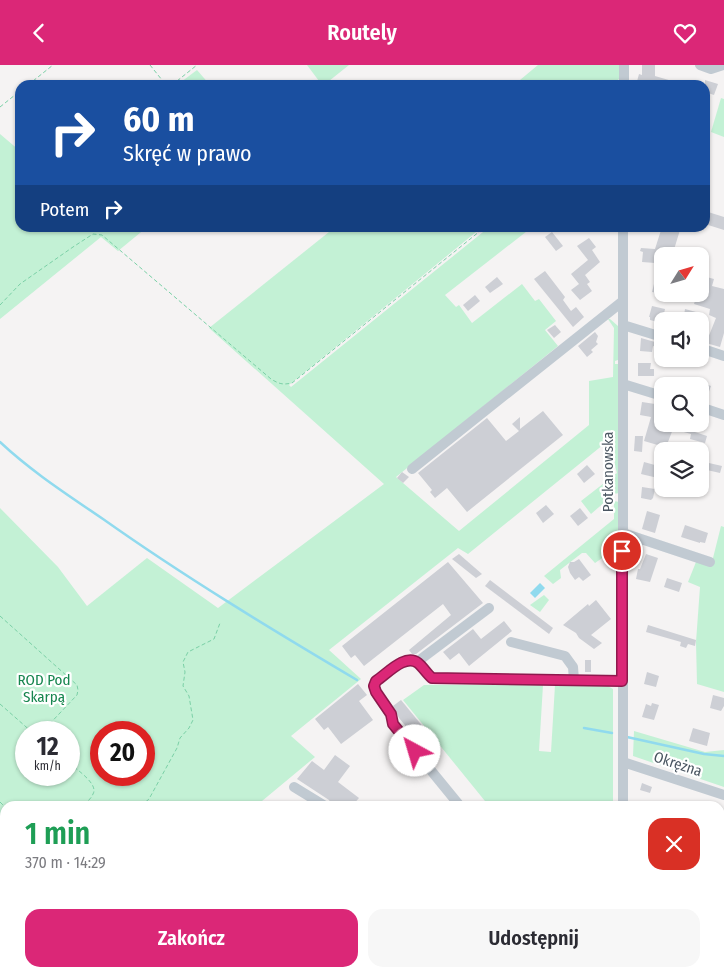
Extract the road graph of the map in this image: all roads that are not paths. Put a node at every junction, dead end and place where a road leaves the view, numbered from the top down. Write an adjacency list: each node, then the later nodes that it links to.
1 (624, 65): 4 (street)
2 (700, 65): 3 (street)
3 (723, 65)
4 (624, 80)
5 (623, 232): 6 (street, Potkanowska)
6 (623, 301): 7 (street, Potkanowska); 15 (street)
7 (623, 325): 8 (street); 11 (street, Potkanowska)
8 (654, 335)
9 (709, 351): 10 (street)
10 (724, 356)
11 (623, 384): 12 (street); 16 (street, Potkanowska)
12 (654, 394)
13 (709, 410): 14 (street)
14 (724, 415)
15 (412, 469)
16 (623, 533): 17 (street); 22 (street, Potkanowska)
17 (710, 562)
18 (489, 608): 20 (street)
19 (511, 642): 21 (street)
20 (417, 663): 21 (street); 27 (street)
21 (574, 680): 22 (street)
22 (622, 681): 23 (street, Potkanowska)
23 (623, 761): 25 (street, Okrężna); 28 (street, Potkanowska)
24 (294, 787): 26 (street)
25 (724, 795)
26 (317, 801)
27 (456, 801)
28 (623, 801)

